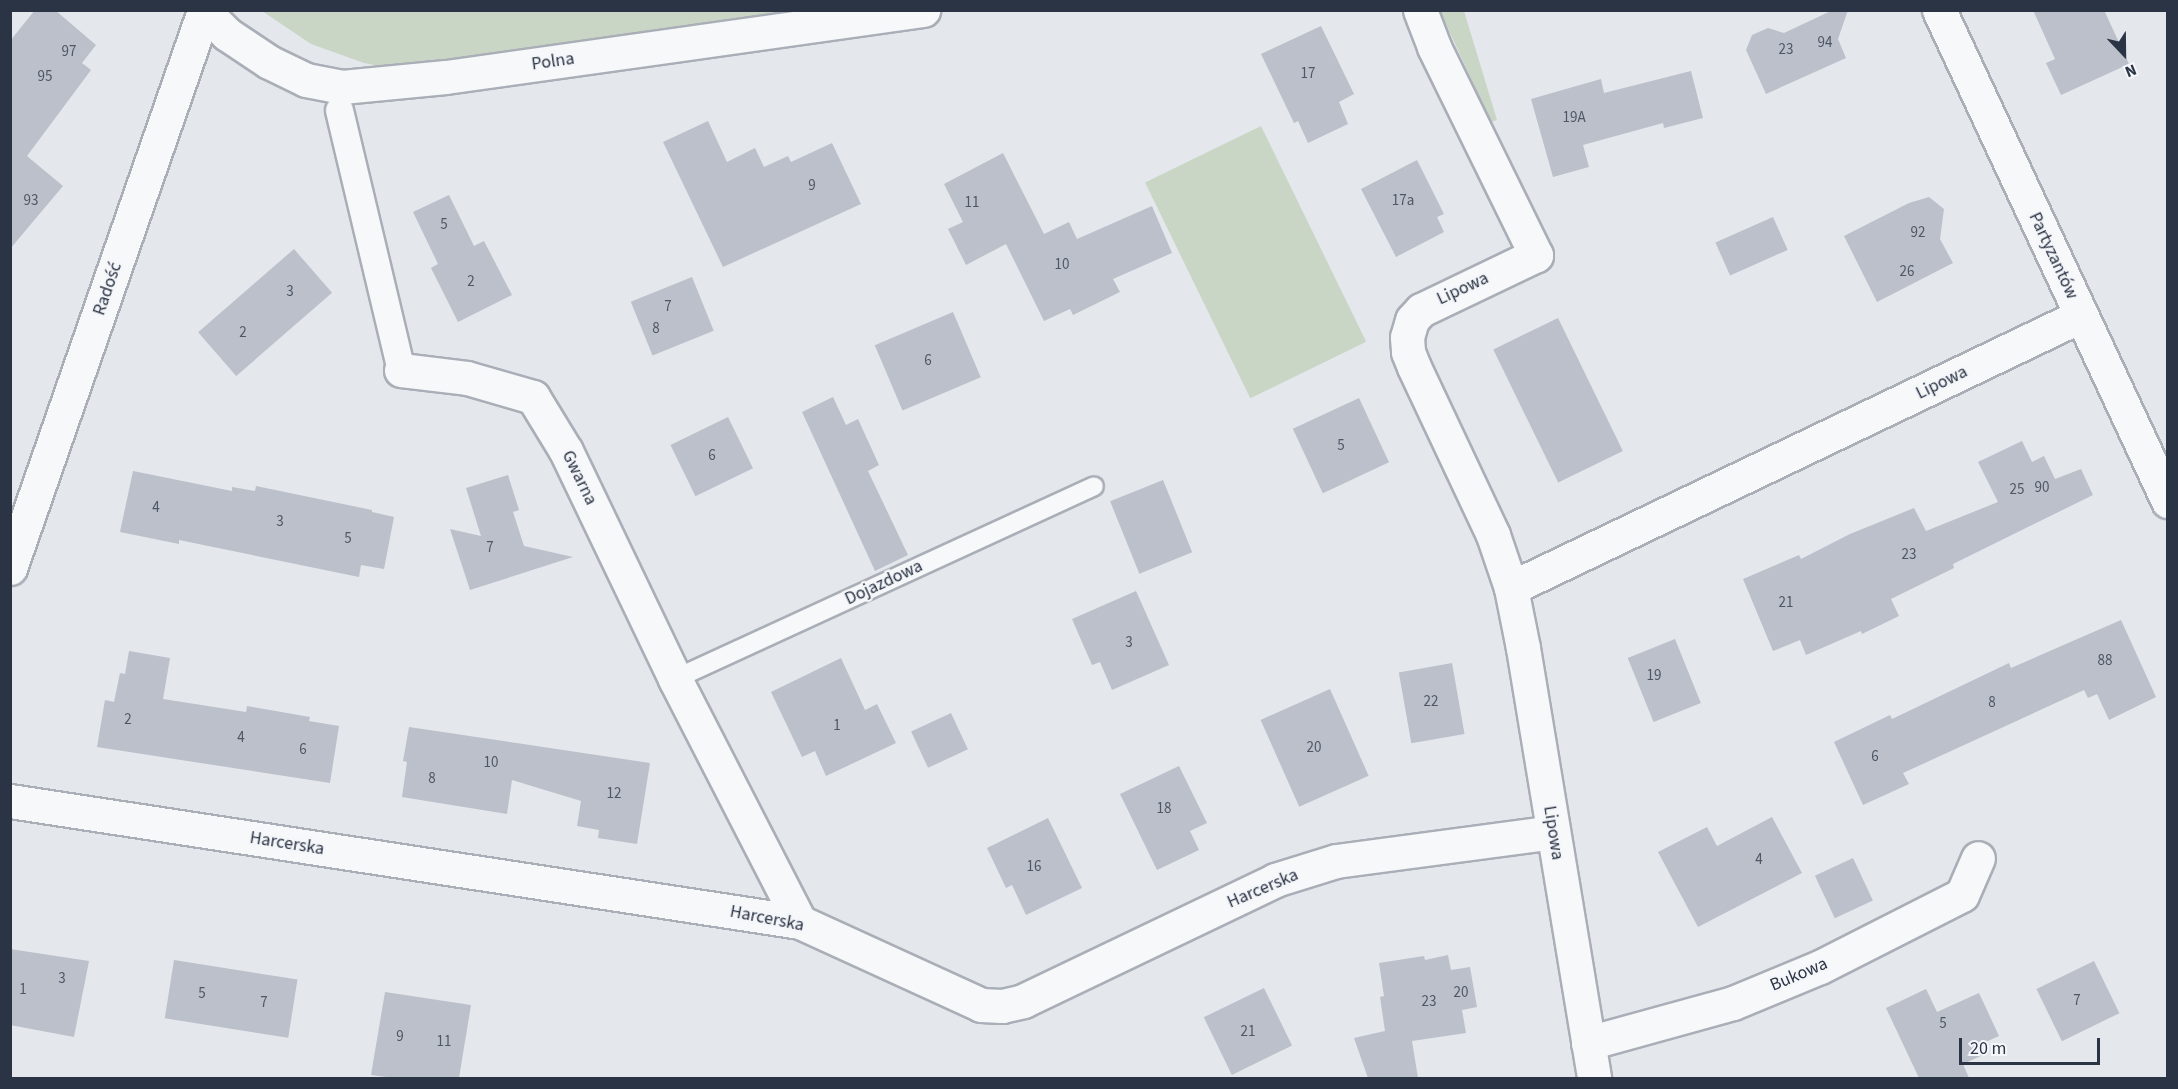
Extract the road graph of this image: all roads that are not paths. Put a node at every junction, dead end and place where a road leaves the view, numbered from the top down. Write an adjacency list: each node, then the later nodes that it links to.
1 (923, 10): 4 (street, Polna)
2 (1420, 10): 11 (street, Lipowa)
3 (1939, 10): 6 (street, Partyzantów)
4 (204, 11): 10 (street, Radość)
5 (339, 110): 7 (street, Gwarna)
6 (2080, 316): 9 (street, Partyzantów); 11 (street, Lipowa)
7 (401, 370): 12 (street, Gwarna)
8 (1094, 486): 12 (lane, Dojazdowa)
9 (2168, 501)
10 (10, 568)
11 (1511, 588): 14 (street, Lipowa)
12 (675, 679): 16 (street, Gwarna)
13 (10, 801): 16 (street, Harcerska)
14 (1553, 832): 16 (street, Harcerska); 17 (street, Lipowa)
15 (1978, 858): 17 (street, Bukowa)
16 (800, 922)
17 (1588, 1043): 18 (street, Lipowa)
18 (1594, 1078)

